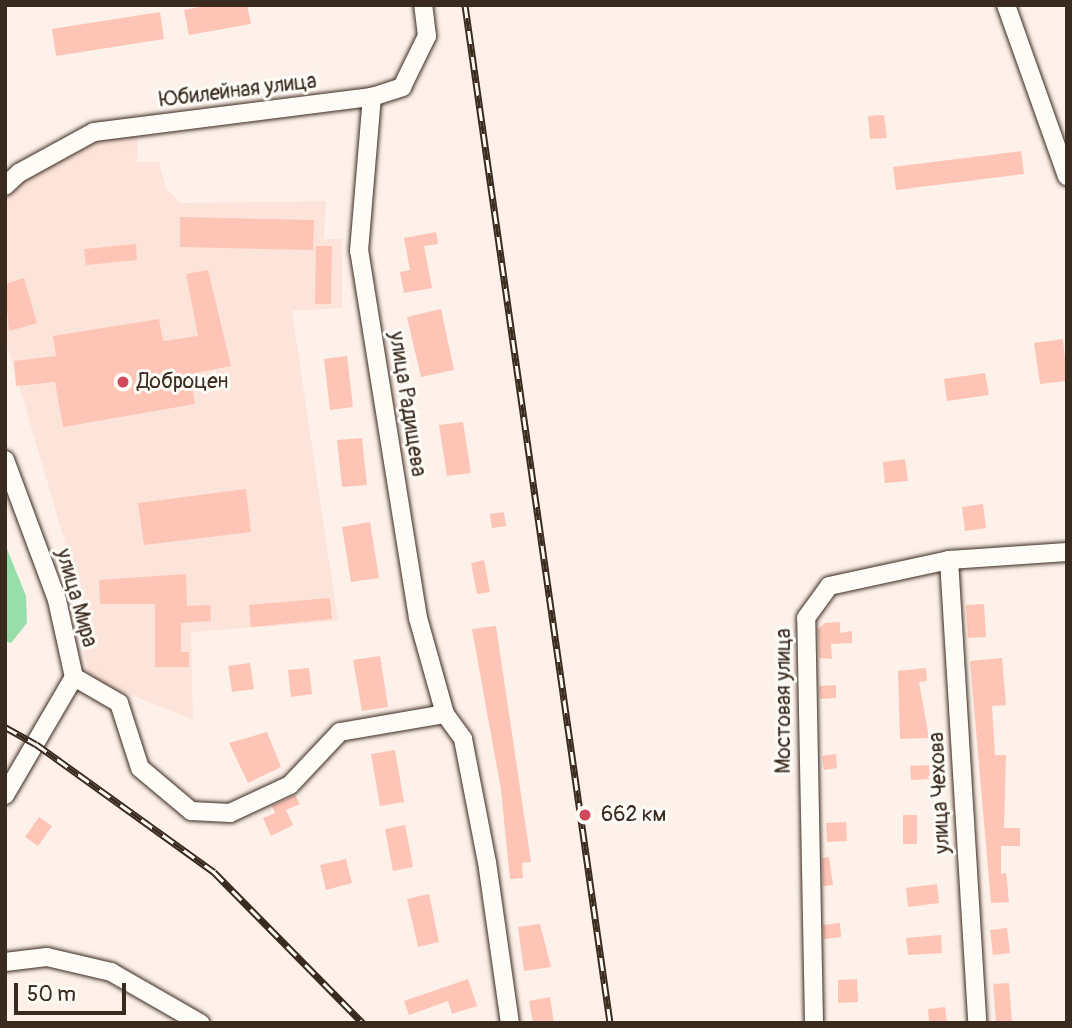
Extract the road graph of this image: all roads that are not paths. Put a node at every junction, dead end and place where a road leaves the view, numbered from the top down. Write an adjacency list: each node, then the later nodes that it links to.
1 (423, 5): 3 (street, Юбилейная улица)
2 (1006, 5): 4 (street)
3 (372, 97): 5 (street, Юбилейная улица); 10 (street, улица Радищева)
4 (1067, 176)
5 (5, 186)
6 (5, 460): 9 (street, улица Мира)
7 (1067, 552): 8 (street, Мостовая улица)
8 (949, 560): 15 (street, Мостовая улица); 16 (street, улица Чехова)
9 (74, 677): 10 (street); 11 (street, улица Мира)
10 (445, 714): 14 (street, улица Радищева)
11 (5, 795)
12 (5, 962): 13 (street)
13 (200, 1023)
14 (510, 1023)
15 (814, 1023)
16 (977, 1023)

